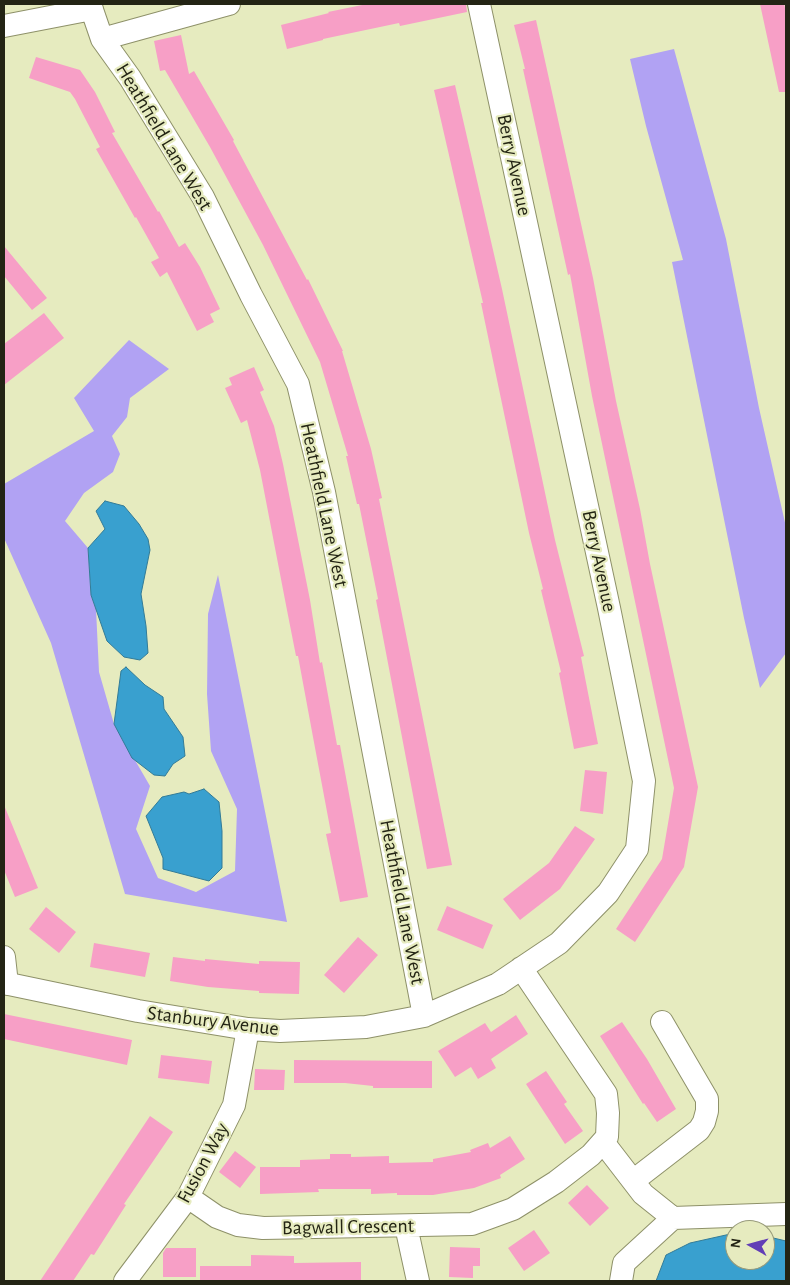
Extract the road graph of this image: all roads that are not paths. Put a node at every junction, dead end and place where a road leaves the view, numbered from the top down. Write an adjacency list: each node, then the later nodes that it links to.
1 (229, 4): 5 (street)
2 (480, 4): 7 (street, Berry Avenue)
3 (91, 6): 4 (street); 5 (street, Heathfield Lane West)
4 (4, 26)
5 (102, 39): 9 (street, Heathfield Lane West)
6 (4, 957): 8 (street)
7 (521, 968): 9 (street, Berry Avenue); 12 (street)
8 (5, 983): 11 (street, Stanbury Avenue)
9 (424, 1016): 11 (street, Stanbury Avenue)
10 (662, 1022): 13 (street)
11 (248, 1029): 14 (street, Fusion Way)
12 (603, 1142): 13 (street); 17 (street, Bagwall Crescent)
13 (633, 1181): 16 (street)
14 (188, 1197): 17 (street, Bagwall Crescent); 18 (street, Fusion Way)
15 (786, 1214): 16 (street)
16 (673, 1218): 20 (street)
17 (406, 1226): 19 (street)
18 (125, 1281)
19 (418, 1281)
20 (621, 1281)

